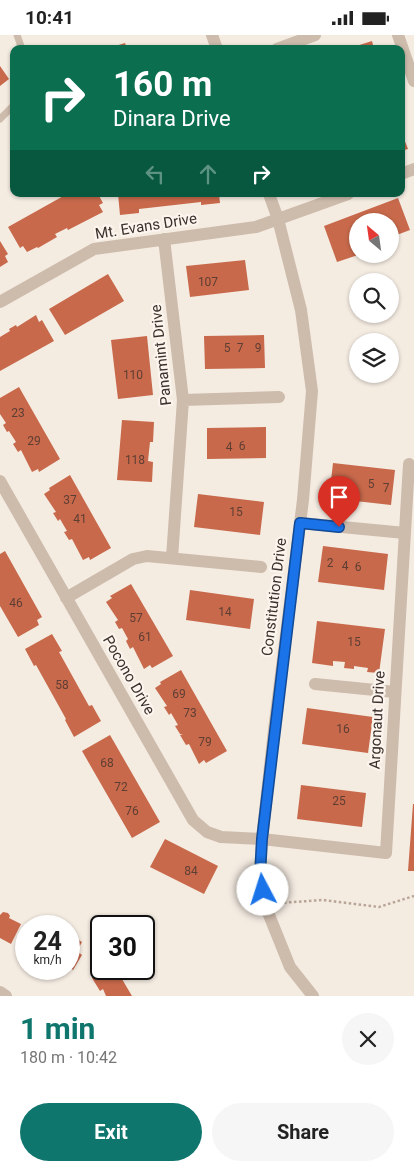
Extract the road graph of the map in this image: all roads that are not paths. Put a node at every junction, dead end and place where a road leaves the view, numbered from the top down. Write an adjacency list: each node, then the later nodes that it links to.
1 (314, 35): 2 (street)
2 (288, 45)
3 (405, 55): 4 (street)
4 (414, 81)
5 (10, 109): 6 (lane)
6 (0, 119)
7 (270, 197): 9 (street, Constitution Drive)
8 (340, 197): 9 (street, Mt. Evans Drive)
9 (278, 219): 10 (street, Mt. Evans Drive); 16 (street, Constitution Drive)
10 (164, 239): 11 (street, Mt. Evans Drive); 13 (street, Panamint Drive)
11 (0, 303)
12 (279, 397): 13 (street)
13 (184, 400): 18 (street, Panamint Drive)
14 (409, 464): 17 (street, Argonaut Drive)
15 (0, 481): 20 (street, Pocono Drive)
16 (300, 523): 17 (street); 23 (street, Constitution Drive)
17 (405, 533): 22 (street, Argonaut Drive)
18 (172, 558): 19 (street); 20 (street)
19 (261, 567)
20 (66, 598): 23 (street, Pocono Drive)
21 (315, 684): 22 (street)
22 (395, 692): 23 (street, Argonaut Drive)
23 (262, 839): 26 (street, Constitution Drive)
24 (0, 992): 25 (street)
25 (6, 996)
26 (314, 996)

